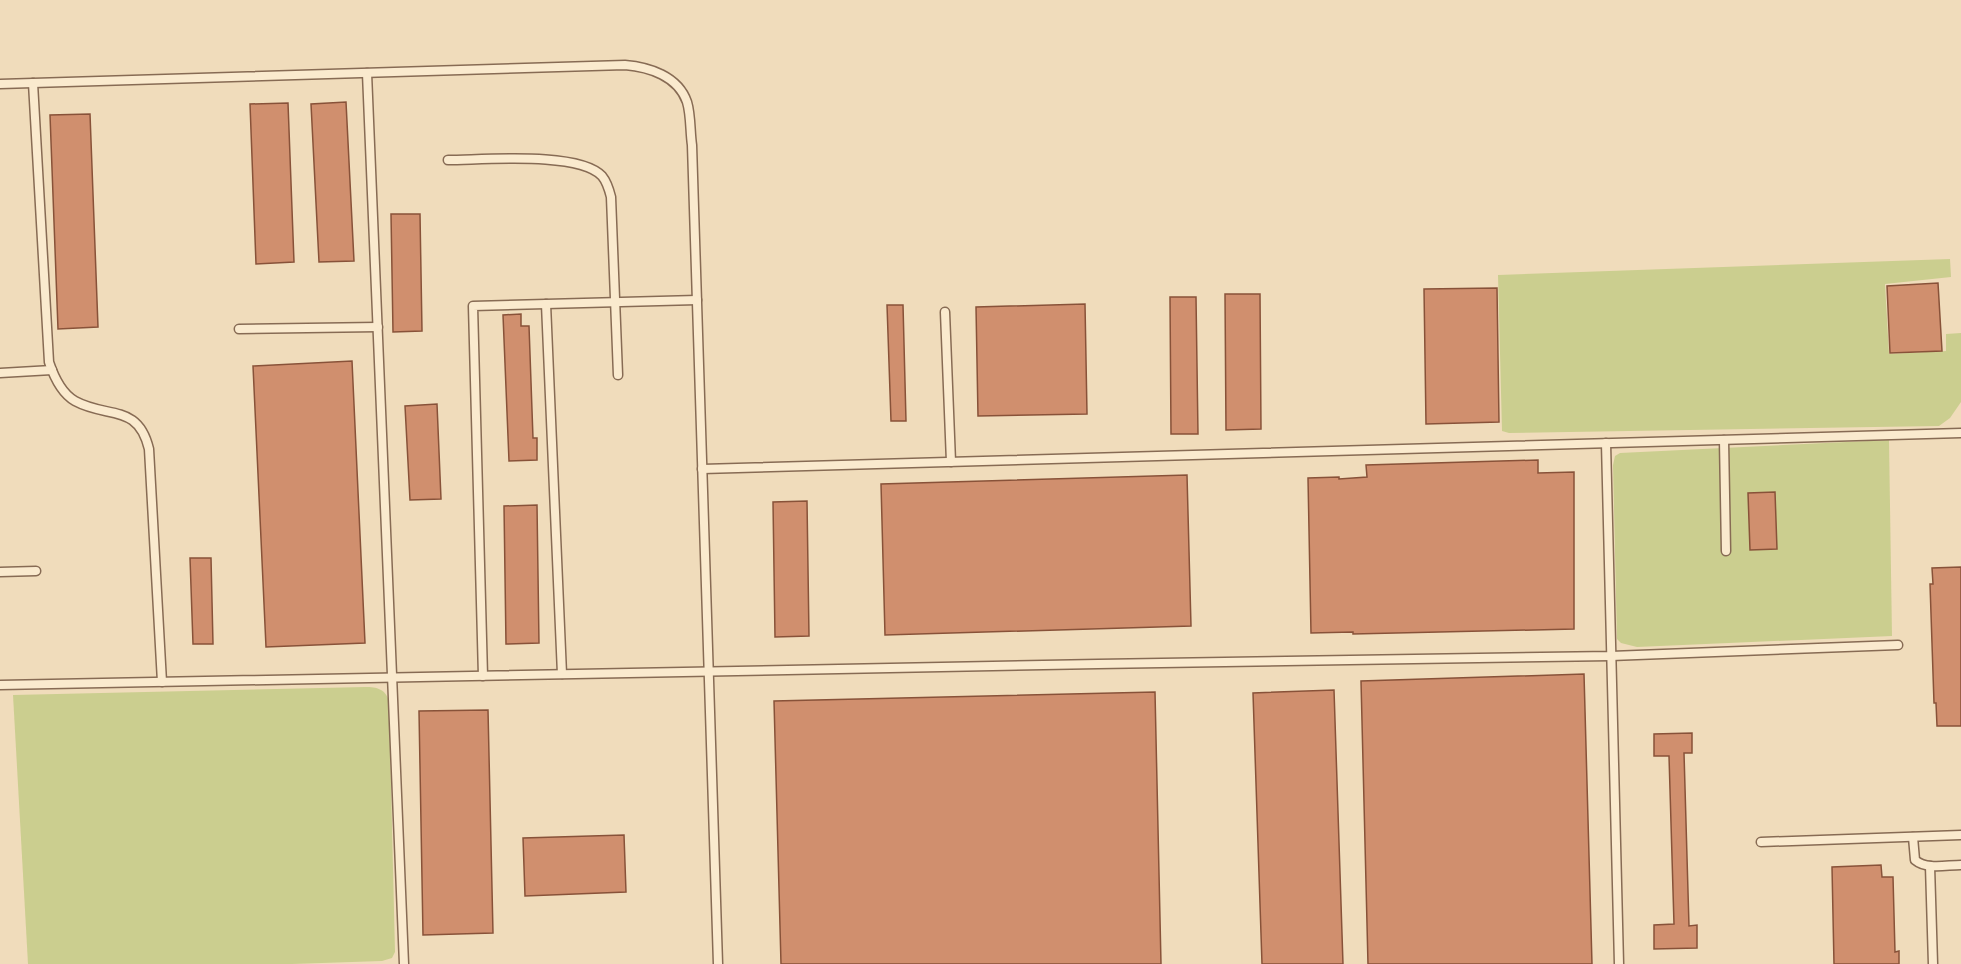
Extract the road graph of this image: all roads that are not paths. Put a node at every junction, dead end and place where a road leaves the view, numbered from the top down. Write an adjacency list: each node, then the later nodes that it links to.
1 (367, 73): 2 (lane); 5 (lane); 9 (lane)
2 (33, 83): 3 (lane); 11 (lane)
3 (0, 84)
4 (448, 160): 6 (lane)
5 (697, 300): 6 (lane); 18 (lane)
6 (616, 302): 7 (lane); 13 (lane)
7 (546, 304): 25 (lane); 26 (lane)
8 (945, 312): 17 (lane)
9 (378, 327): 10 (lane); 27 (lane)
10 (240, 329)
11 (52, 370): 12 (lane); 28 (lane)
12 (0, 373)
13 (618, 375)
14 (1961, 433): 15 (lane)
15 (1724, 440): 16 (lane); 19 (lane)
16 (1606, 443): 17 (lane); 23 (lane)
17 (951, 462): 18 (lane)
18 (702, 470): 24 (lane)
19 (1726, 551)
20 (36, 571): 21 (lane)
21 (0, 572)
22 (1898, 645): 23 (lane)
23 (1611, 656): 24 (lane); 37 (lane)
24 (708, 672): 25 (lane); 36 (lane)
25 (562, 674): 26 (lane)
26 (483, 676): 27 (lane)
27 (392, 677): 28 (lane); 35 (lane)
28 (162, 682): 29 (lane)
29 (0, 685)
30 (1961, 835): 31 (lane)
31 (1913, 837): 32 (lane); 34 (lane)
32 (1761, 842)
33 (1961, 865): 34 (lane)
34 (1930, 866): 38 (lane)
35 (404, 964)
36 (718, 964)
37 (1619, 964)
38 (1933, 964)

